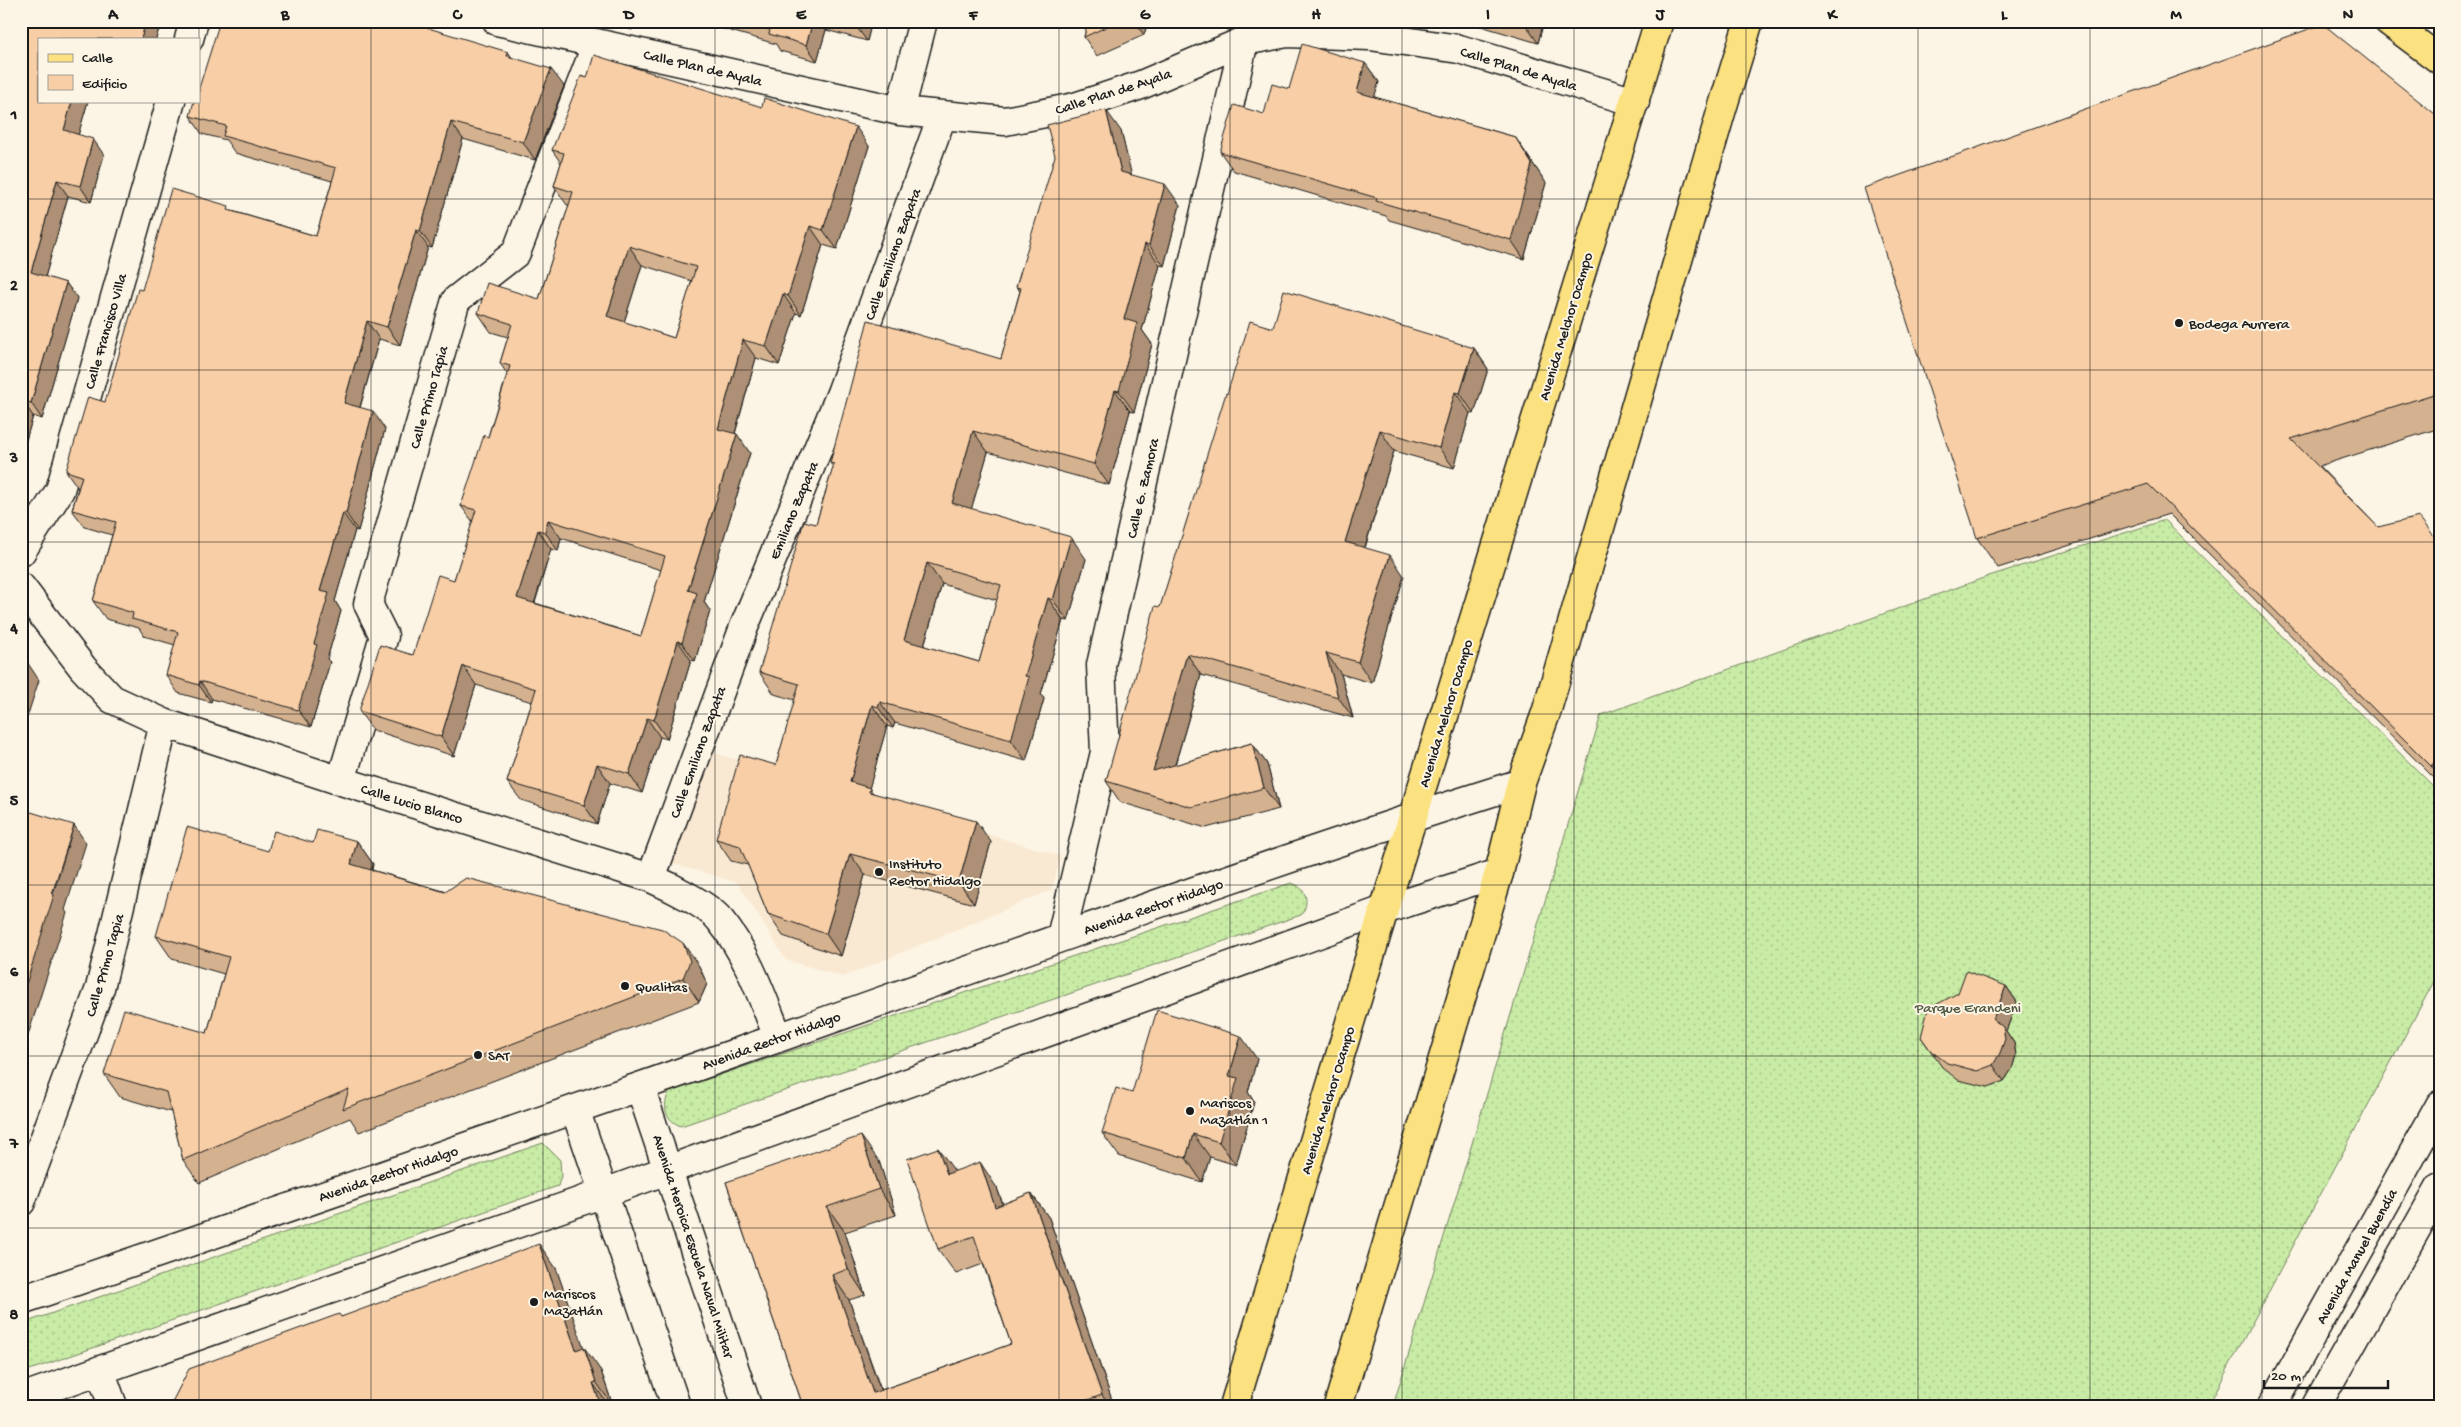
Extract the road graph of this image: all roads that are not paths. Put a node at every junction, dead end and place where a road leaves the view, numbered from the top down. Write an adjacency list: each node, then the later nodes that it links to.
1 (194, 21): 7 (street)
2 (923, 21): 13 (street)
3 (1659, 21): 12 (main road, Avenida Melchor Ocampo)
4 (1750, 21): 21 (main road)
5 (2388, 21): 10 (main road)
6 (508, 22): 9 (street, Calle Plan de Ayala)
7 (188, 38)
8 (1244, 41): 12 (street, Calle Plan de Ayala); 14 (street, Calle Plan de Ayala); 26 (street, Calle G. Zamora)
9 (597, 43): 13 (street, Calle Plan de Ayala); 20 (street, Calle Primo Tapia)
10 (2440, 60)
11 (171, 102): 16 (street, Calle Francisco Villa)
12 (1635, 102): 22 (main road, Avenida Melchor Ocampo)
13 (900, 111): 14 (street, Calle Plan de Ayala)
14 (942, 116): 15 (street, Calle Emiliano Zapata)
15 (841, 393): 18 (street, Emiliano Zapata)
16 (21, 552)
17 (21, 587): 19 (street, Calle Lucio Blanco)
18 (744, 627): 24 (street, Calle Emiliano Zapata)
19 (164, 723): 20 (street, Calle Lucio Blanco); 34 (street, Calle Primo Tapia)
20 (340, 781): 24 (street, Calle Lucio Blanco)
21 (1521, 783): 22 (street, Avenida Rector Hidalgo); 23 (main road)
22 (1413, 817): 25 (main road, Avenida Melchor Ocampo); 26 (street, Avenida Rector Hidalgo)
23 (1499, 873): 25 (street); 42 (main road)
24 (651, 878): 27 (street, Calle Lucio Blanco)
25 (1384, 910): 31 (street); 41 (main road, Avenida Melchor Ocampo)
26 (1061, 937): 27 (street, Avenida Rector Hidalgo)
27 (778, 1037): 28 (street, Avenida Rector Hidalgo)
28 (640, 1087): 30 (street, Avenida Rector Hidalgo); 31 (street, Avenida Heroica Escuela Naval Militar)
29 (2440, 1106): 43 (street, Avenida Manuel Buendía)
30 (575, 1109): 33 (street); 35 (street, Avenida Rector Hidalgo)
31 (670, 1168): 33 (street); 40 (street, Avenida Heroica Escuela Naval Militar)
32 (2440, 1187): 44 (street)
33 (604, 1193): 36 (street); 39 (street)
34 (21, 1202)
35 (21, 1300)
36 (100, 1370): 37 (street); 38 (street)
37 (21, 1398)
38 (113, 1406)
39 (676, 1406)
40 (747, 1406)
41 (1234, 1406)
42 (1338, 1406)
43 (2272, 1406)
44 (2316, 1406)

